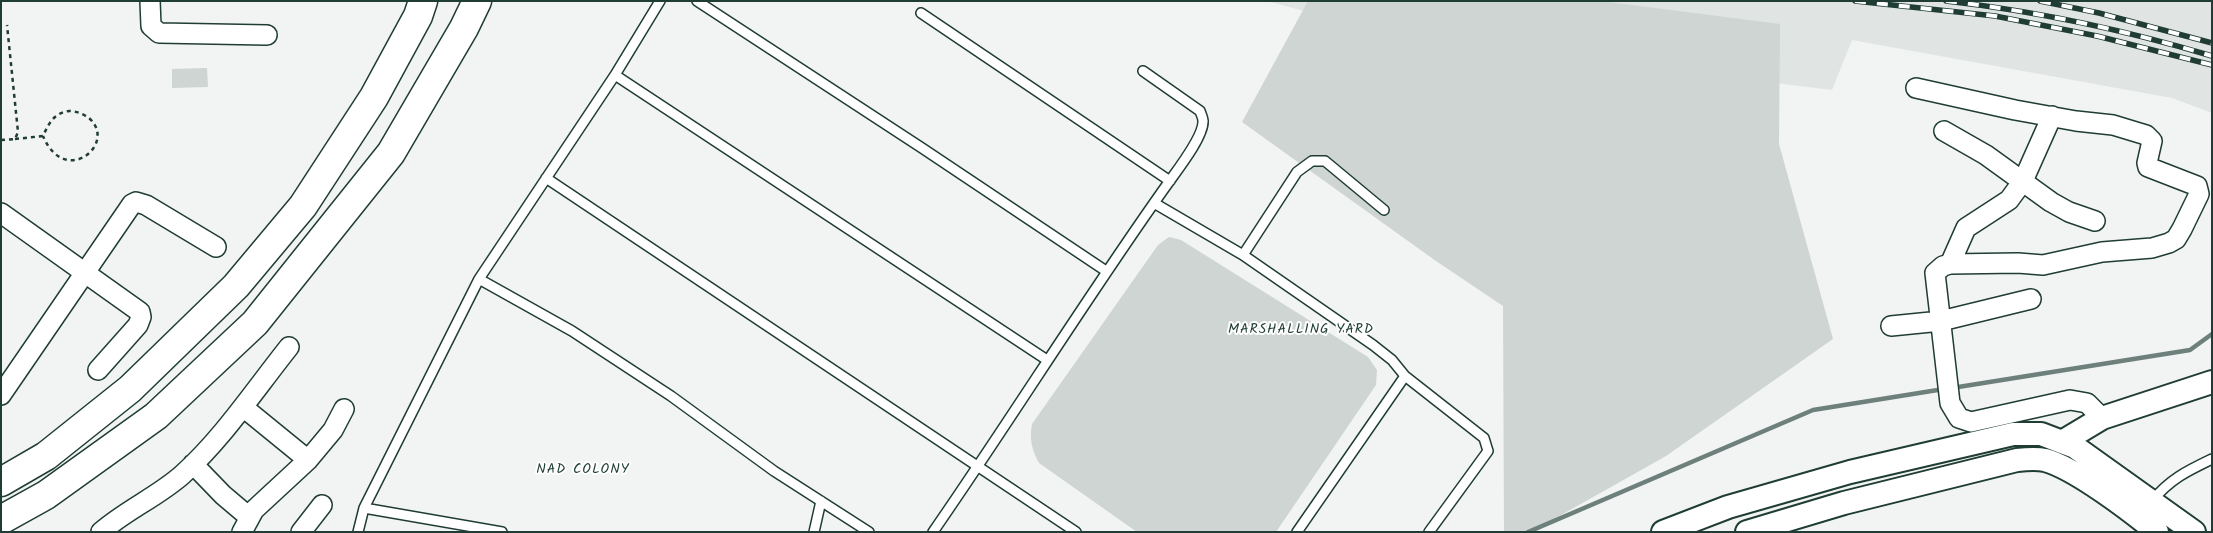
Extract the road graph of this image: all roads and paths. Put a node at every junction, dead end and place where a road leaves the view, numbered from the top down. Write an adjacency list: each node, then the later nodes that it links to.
1 (150, 1): 8 (street)
2 (423, 1): 48 (main road)
3 (477, 1): 53 (main road)
4 (660, 1): 10 (lane)
5 (697, 1): 28 (lane)
6 (921, 13): 18 (lane)
7 (7, 25): 15 (path)
8 (267, 35)
9 (1143, 71): 18 (lane)
10 (615, 75): 17 (lane); 35 (lane)
11 (1916, 88): 12 (street)
12 (2052, 116): 19 (street); 20 (street)
13 (1944, 130): 19 (street)
14 (43, 136): 14 (path); 15 (path)
15 (15, 139): 16 (path)
16 (1, 140)
17 (546, 178): 30 (lane); 47 (lane)
18 (1170, 181): 21 (lane)
19 (2023, 182): 24 (street); 27 (street)
20 (2206, 192): 27 (street)
21 (1154, 203): 26 (lane); 28 (lane)
22 (1384, 210): 26 (lane)
23 (1, 213): 29 (street)
24 (2095, 221)
25 (216, 247): 29 (street)
26 (1243, 255): 37 (lane)
27 (1950, 264): 32 (street)
28 (1106, 271): 35 (lane)
29 (84, 272): 36 (street); 39 (street)
30 (479, 279): 49 (lane); 51 (lane)
31 (2031, 299): 32 (street)
32 (1941, 321): 33 (street); 42 (street)
33 (1891, 326)
34 (289, 347): 40 (street)
35 (1047, 360): 47 (lane)
36 (98, 370)
37 (1405, 376): 63 (lane); 64 (lane)
38 (2212, 382): 42 (street)
39 (1, 395)
40 (243, 407): 45 (street); 46 (street)
41 (344, 409): 45 (street)
42 (2102, 418): 43 (street)
43 (2062, 442): 52 (street); 65 (street)
44 (2212, 459): 52 (lane)
45 (308, 460): 54 (street)
46 (193, 464): 54 (street); 55 (street)
47 (977, 468): 61 (lane); 62 (lane)
48 (1, 482)
49 (821, 501): 59 (lane); 60 (lane)
50 (322, 505): 56 (street)
51 (364, 508): 57 (lane); 58 (lane)
52 (2147, 518): 66 (street); 67 (street)
53 (1, 520)
54 (245, 524)
55 (101, 532)
56 (301, 532)
57 (358, 532)
58 (502, 532)
59 (814, 532)
60 (869, 532)
61 (933, 532)
62 (1076, 532)
63 (1297, 532)
64 (1429, 532)
65 (1663, 532)
66 (1747, 532)
67 (2194, 532)

